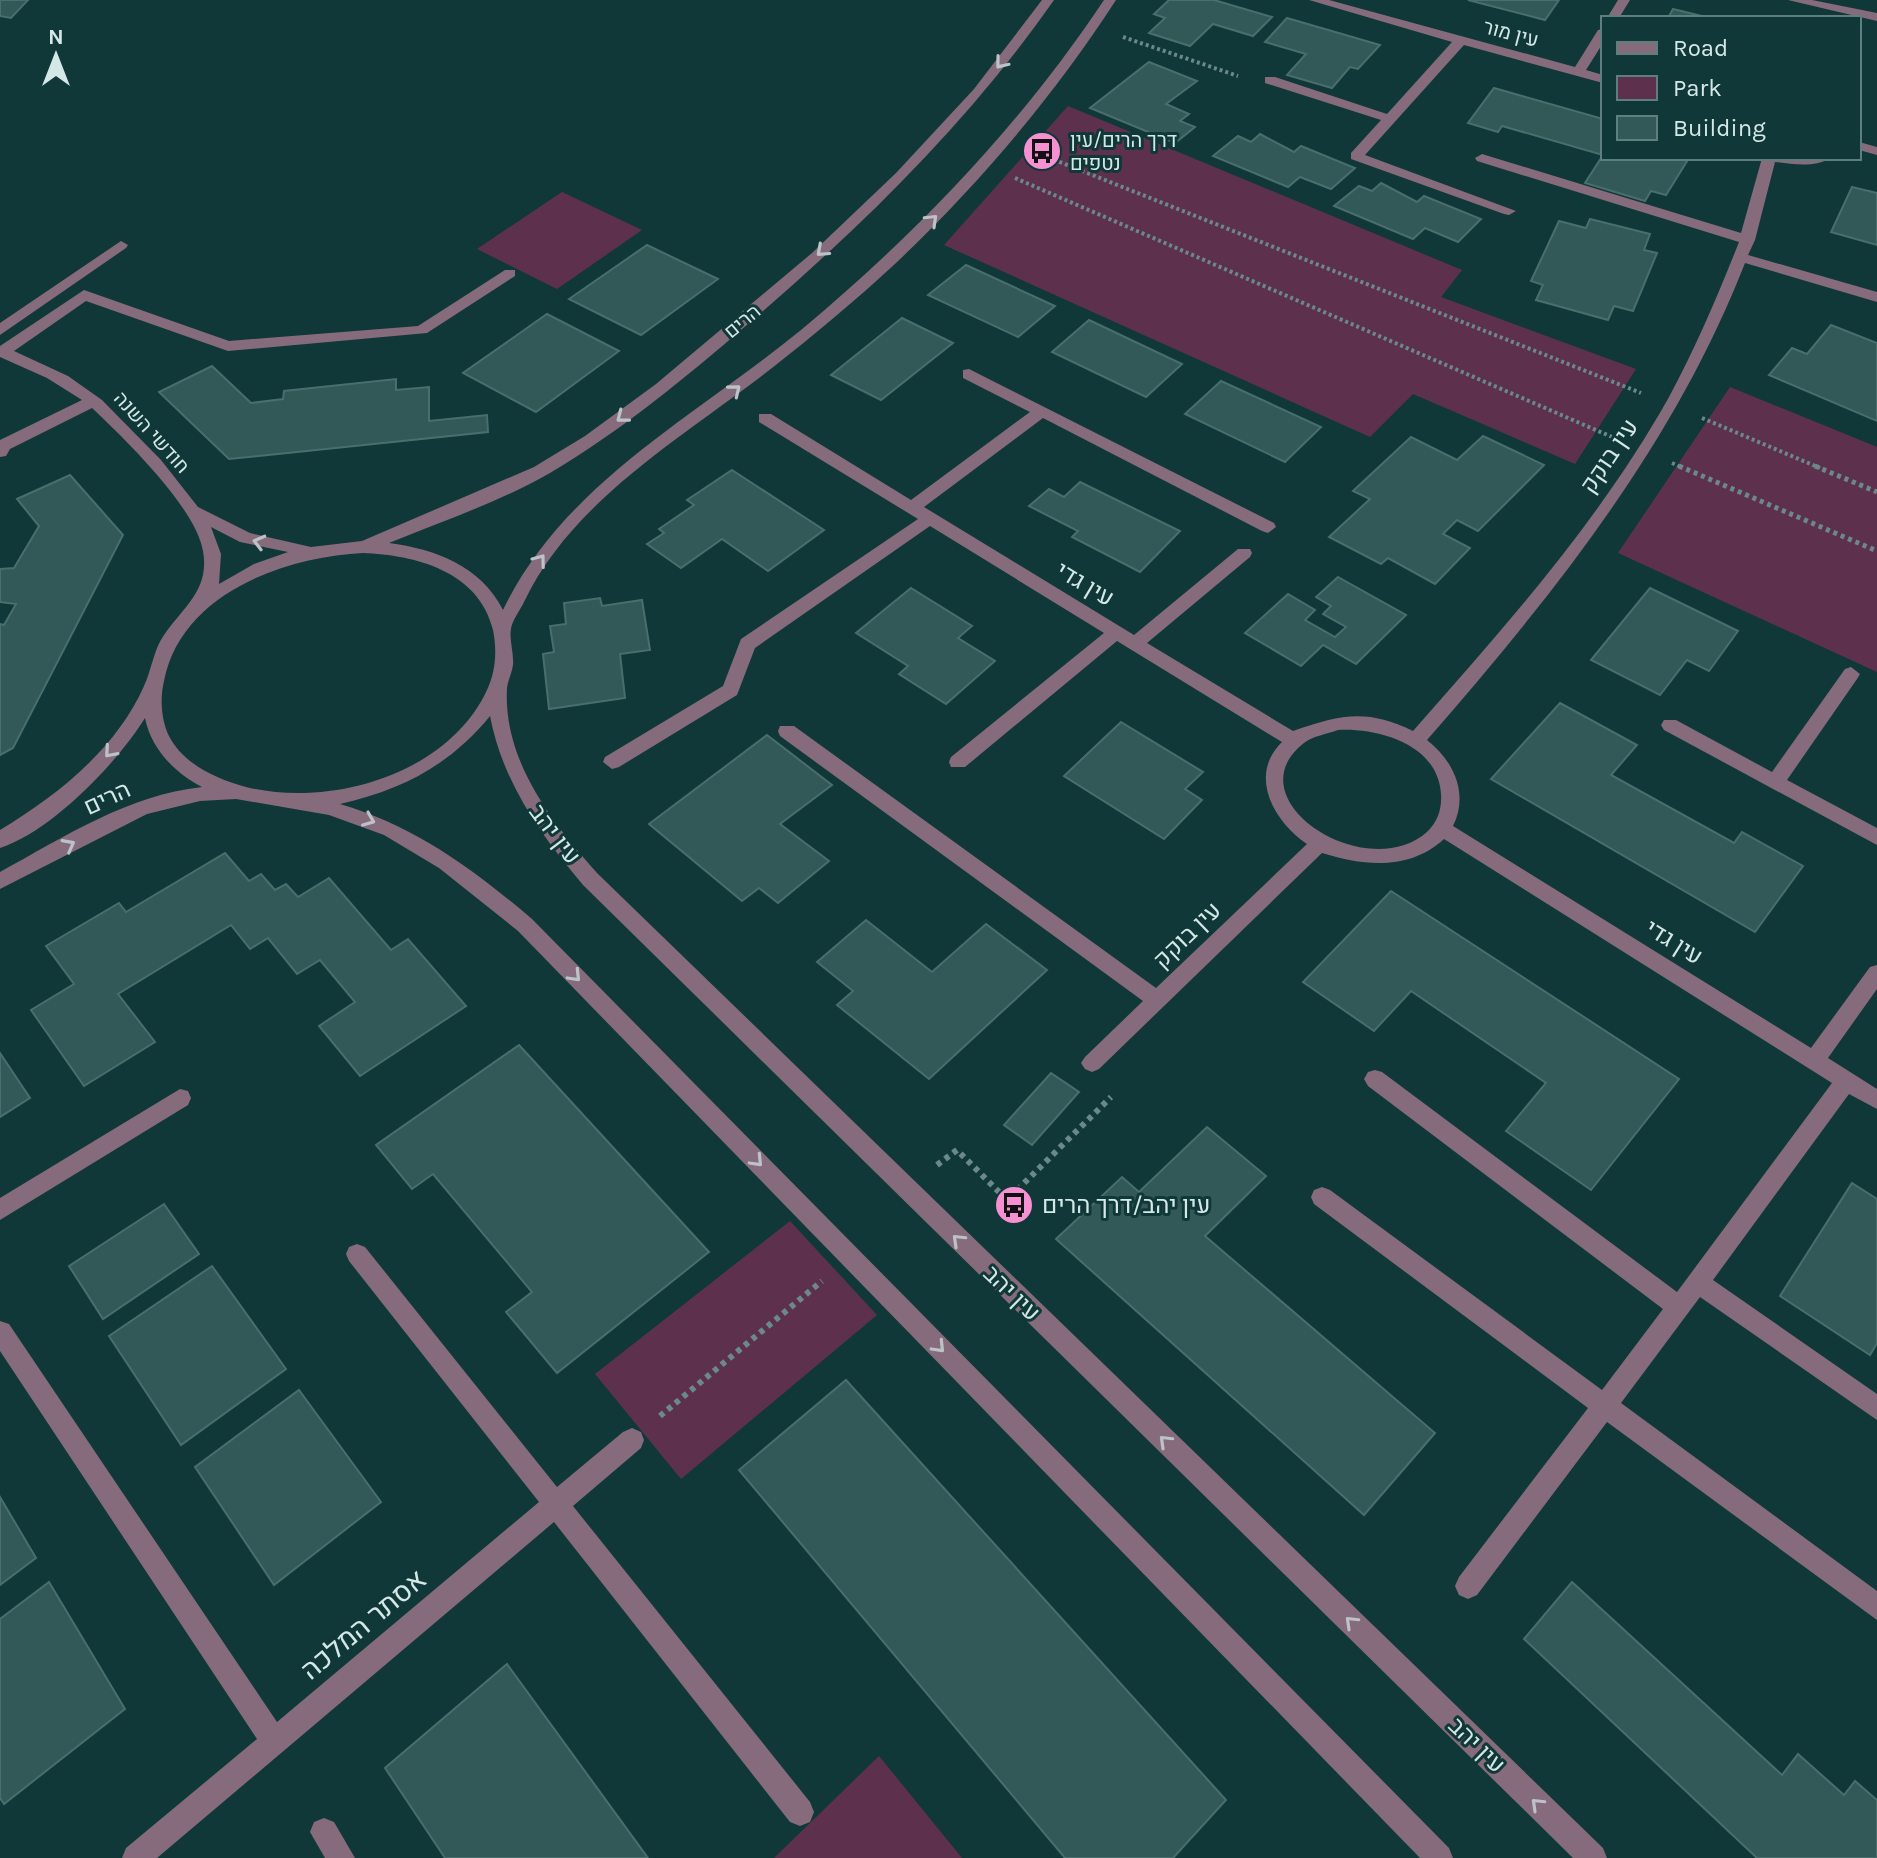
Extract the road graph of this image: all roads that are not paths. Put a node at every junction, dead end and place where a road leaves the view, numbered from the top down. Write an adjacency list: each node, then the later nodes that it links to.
1 (1048, 0): 32 (street, הרים, one-way to 32)
2 (1110, 0): 36 (street, one-way to 2)
3 (1315, 0): 8 (street, עין מור)
4 (1794, 0): 5 (street)
5 (1828, 8): 6 (street)
6 (1877, 17)
7 (1601, 36): 9 (street)
8 (1461, 40): 9 (street, עין מור); 12 (street)
9 (1578, 72): 10 (street, עין מור)
10 (1601, 78)
11 (1270, 80): 12 (street)
12 (1390, 119): 15 (street)
13 (1482, 158): 16 (street)
14 (1770, 160): 16 (street, עין בוקק)
15 (1509, 211)
16 (1748, 240): 18 (street, עין בוקק)
17 (121, 245): 21 (street)
18 (1742, 258): 20 (street); 45 (street, עין בוקק)
19 (510, 273): 22 (street)
20 (1877, 297)
21 (0, 330)
22 (2, 351): 24 (street, חודשי השנה)
23 (969, 374): 25 (street)
24 (93, 401): 27 (street); 28 (street, חודשי השנה)
25 (1042, 411): 29 (street); 31 (street)
26 (765, 418): 29 (street, עין גדי)
27 (0, 452)
28 (184, 500): 33 (street, חודשי השנה, one-way to 28); 35 (street, חודשי השנה)
29 (911, 508): 30 (street, עין גדי)
30 (929, 519): 37 (street, עין גדי); 46 (street)
31 (1268, 527)
32 (363, 547): 33 (street); 36 (street)
33 (337, 548): 35 (street)
34 (1244, 553): 38 (street)
35 (196, 610): 40 (street, הרים)
36 (503, 627): 41 (street)
37 (1115, 633): 38 (street, עין גדי); 47 (street)
38 (1134, 644): 44 (street, עין גדי)
39 (1851, 674): 48 (street)
40 (152, 687): 49 (street); 53 (street, הרים, one-way to 53)
41 (498, 687): 50 (street); 82 (street, עין יהב, one-way to 41)
42 (1670, 725): 48 (street)
43 (787, 731): 57 (street)
44 (1293, 740): 45 (street); 54 (street)
45 (1416, 740): 51 (street)
46 (612, 762)
47 (958, 762)
48 (1775, 782): 52 (street)
49 (246, 795): 50 (street); 55 (street, הרים, one-way to 49)
50 (294, 801): 81 (street, one-way to 81)
51 (1443, 829): 54 (street); 58 (street, עין גדי)
52 (1877, 837)
53 (0, 840)
54 (1319, 844): 57 (street, עין בוקק)
55 (0, 881)
56 (1877, 973): 58 (street)
57 (1157, 1000): 59 (street, עין בוקק)
58 (1814, 1061): 61 (street, עין גדי)
59 (1092, 1063)
60 (1375, 1079): 68 (street)
61 (1846, 1081): 63 (street, עין גדי); 67 (street)
62 (180, 1098): 65 (street)
63 (1877, 1100)
64 (1322, 1197): 70 (street)
65 (0, 1210)
66 (357, 1254): 73 (street)
67 (1698, 1282): 68 (street); 71 (street)
68 (1679, 1307): 70 (street)
69 (1, 1332): 76 (street)
70 (1605, 1405): 74 (street); 75 (street)
71 (1877, 1408)
72 (632, 1440): 73 (street, אסתר המלכה)
73 (555, 1504): 76 (street, אסתר המלכה); 77 (street)
74 (1468, 1586)
75 (1877, 1607)
76 (274, 1742): 79 (street, אסתר המלכה)
77 (800, 1812)
78 (324, 1832): 80 (street)
79 (136, 1858)
80 (341, 1858)
81 (1439, 1858)
82 (1593, 1858)

